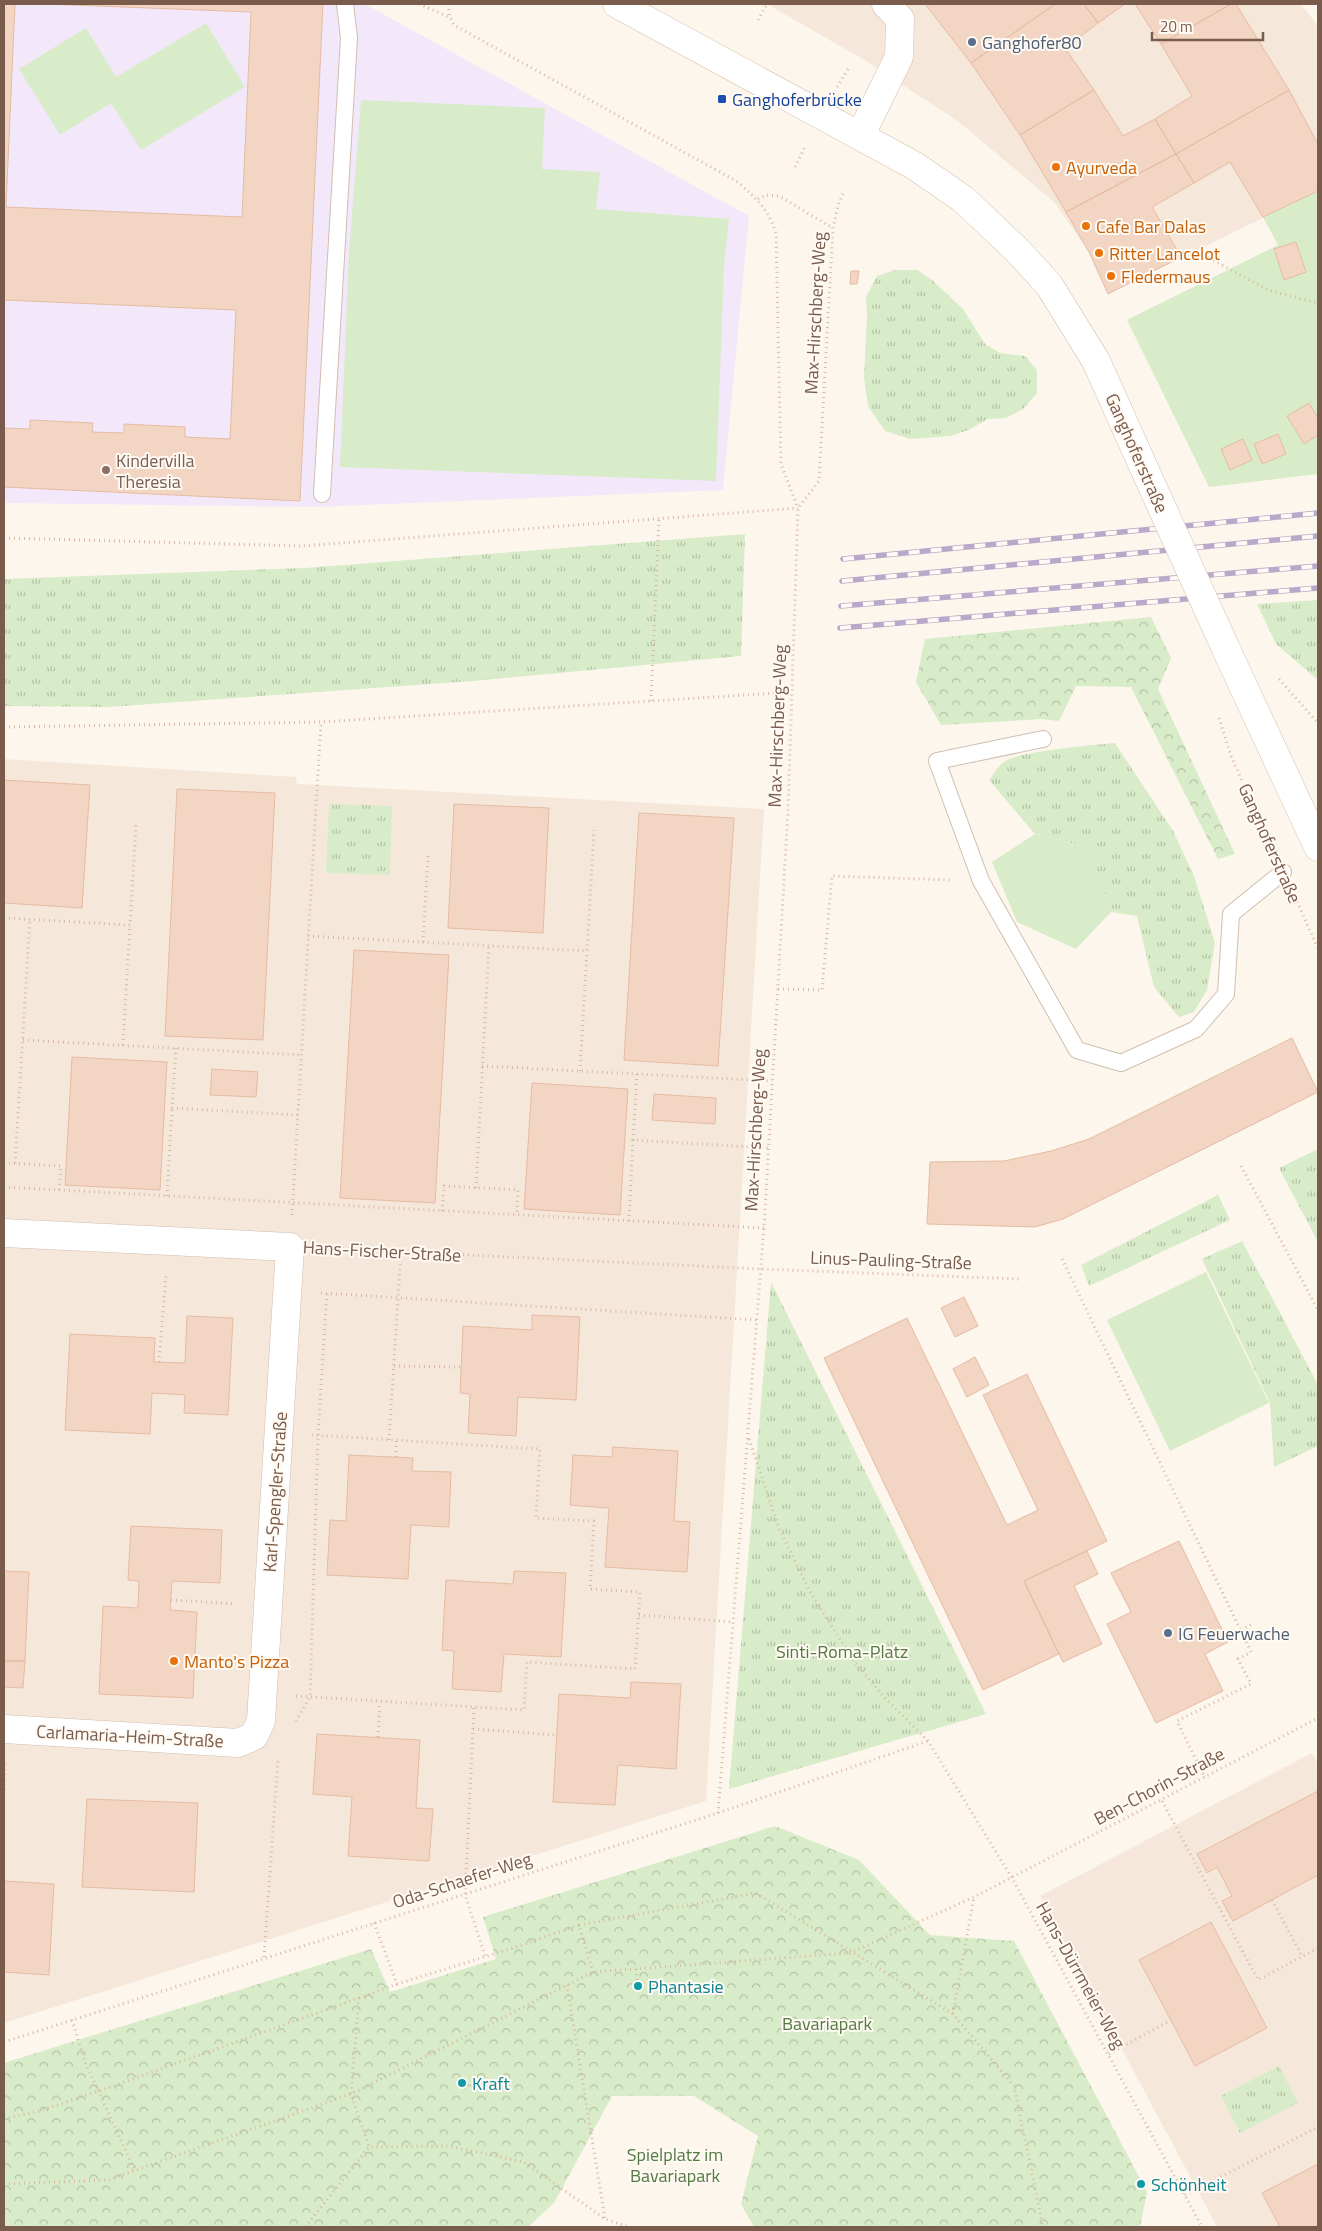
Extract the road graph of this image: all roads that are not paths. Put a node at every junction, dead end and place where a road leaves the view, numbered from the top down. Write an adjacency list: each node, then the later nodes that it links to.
1 (345, 4): 5 (lane)
2 (617, 4): 4 (street, Ganghoferstraße)
3 (886, 4): 4 (street)
4 (860, 136): 7 (street, Ganghoferstraße, bridge)
5 (322, 494)
6 (1043, 739): 8 (lane)
7 (1318, 846)
8 (1283, 872)
9 (4, 1233): 10 (street, Hans-Fischer-Straße)
10 (290, 1246): 12 (street, Karl-Spengler-Straße)
11 (4, 1729): 12 (street, Carlamaria-Heim-Straße)
12 (254, 1736)

